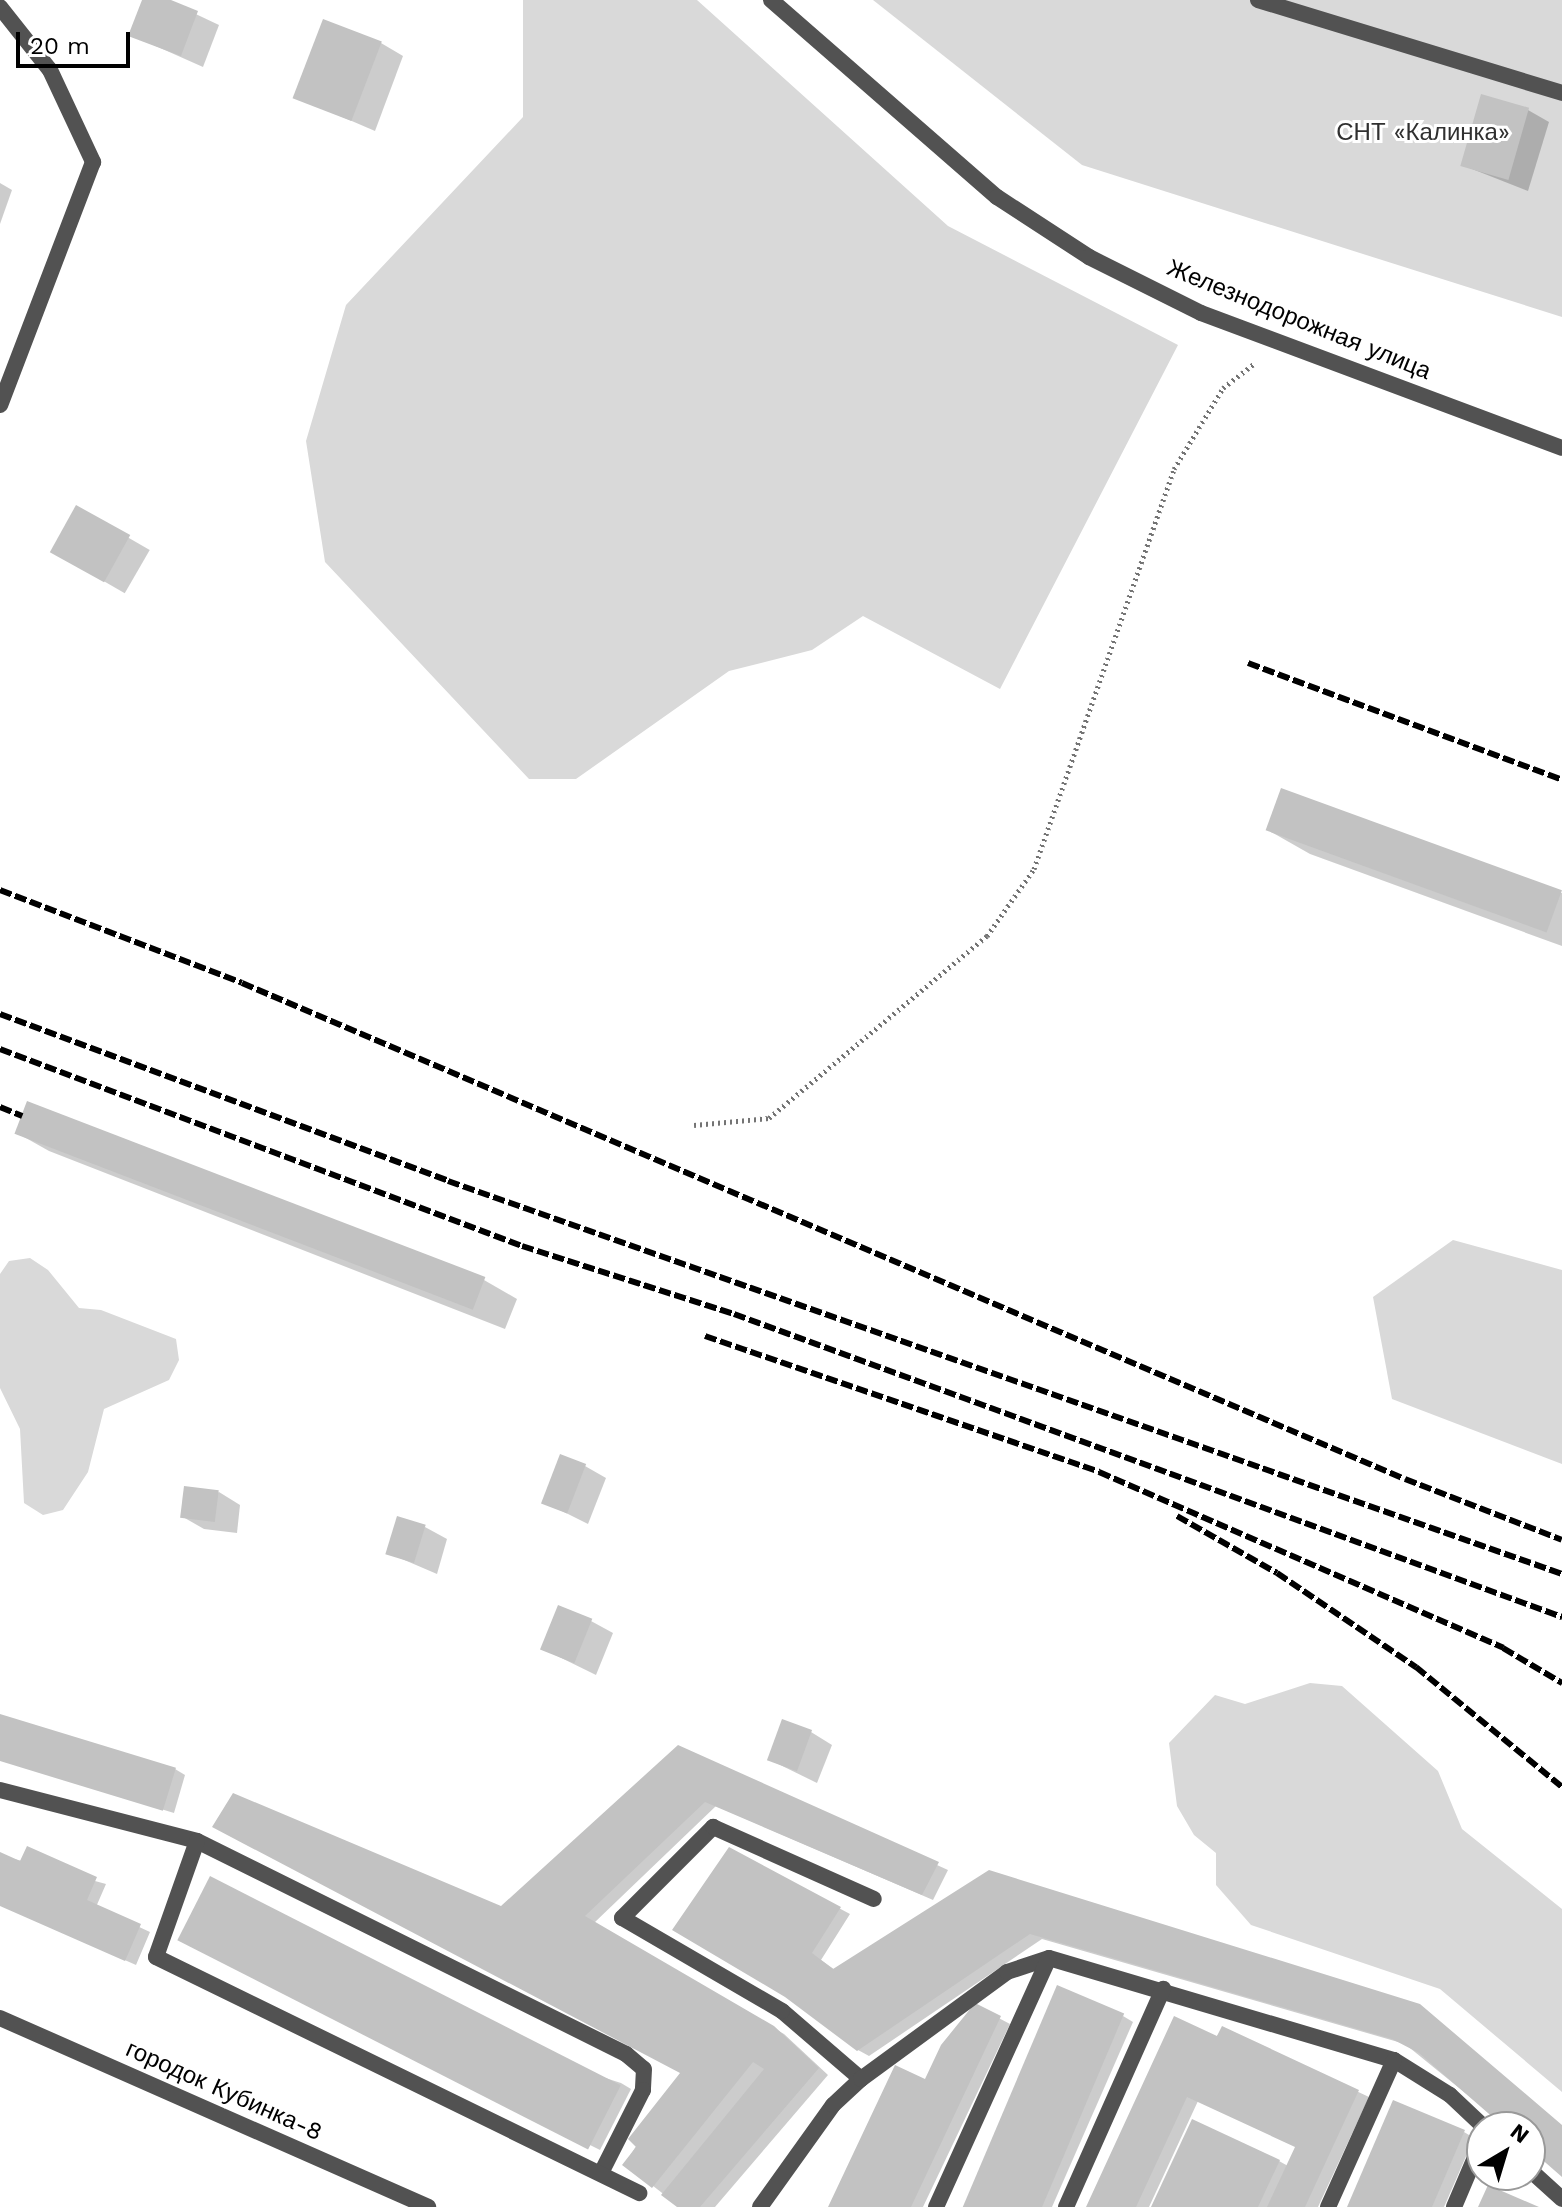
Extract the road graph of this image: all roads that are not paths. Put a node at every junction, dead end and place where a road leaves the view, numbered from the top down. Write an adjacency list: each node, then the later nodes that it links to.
1 (771, 0): 6 (street, Железнодорожная улица)
2 (1258, 0): 4 (street)
3 (0, 7): 5 (street)
4 (1562, 93)
5 (0, 405)
6 (1562, 448)
7 (0, 1790): 8 (street)
8 (197, 1841): 16 (street); 16 (street)
9 (874, 1899): 14 (street)
10 (1049, 1958): 11 (street); 14 (street); 23 (street)
11 (1163, 1989): 13 (street); 24 (street)
12 (0, 2018): 21 (street, городок Кубинка-8)
13 (1394, 2060): 15 (street); 25 (street)
14 (861, 2079): 22 (street)
15 (1467, 2111)
16 (601, 2173): 19 (street)
17 (1466, 2179): 26 (street)
18 (1546, 2184): 20 (street)
19 (639, 2193)
20 (1562, 2199)
21 (426, 2207)
22 (760, 2207)
23 (936, 2207)
24 (1066, 2207)
25 (1328, 2207)
26 (1454, 2207)

